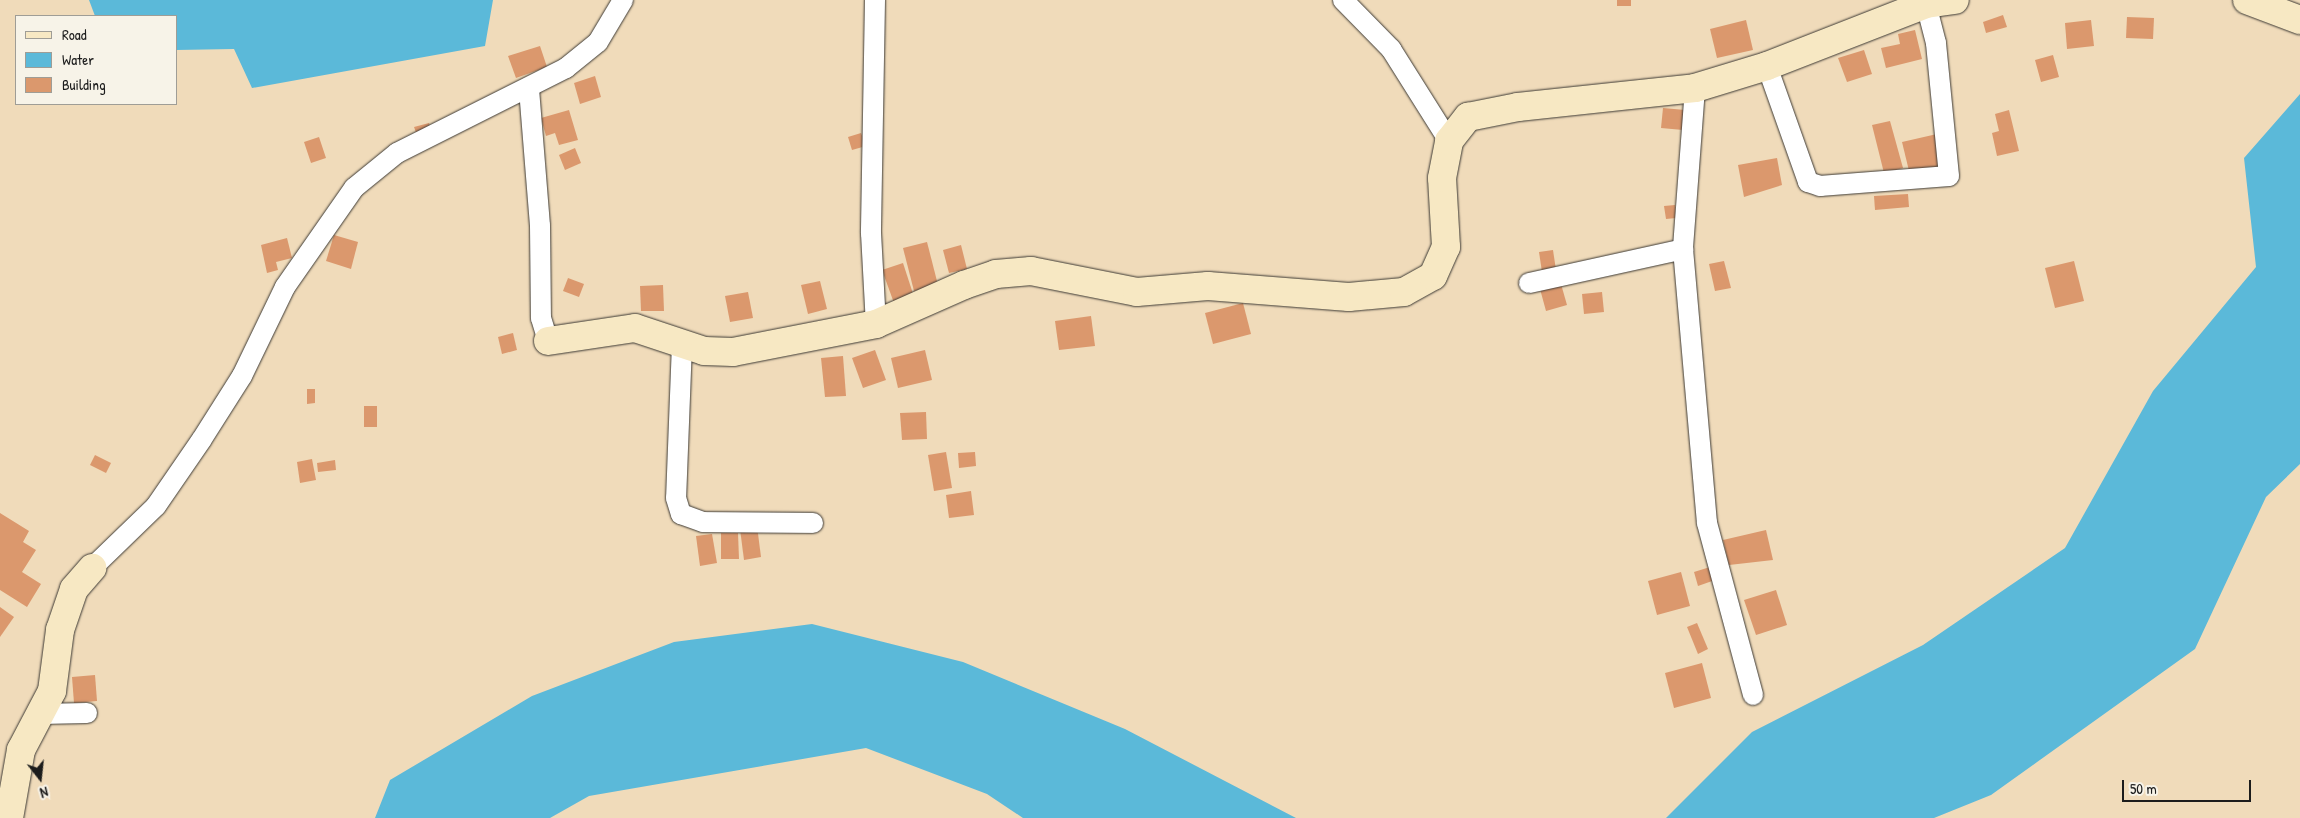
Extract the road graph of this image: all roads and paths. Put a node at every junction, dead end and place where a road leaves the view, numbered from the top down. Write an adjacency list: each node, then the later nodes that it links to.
1 (623, 0): 10 (street)
2 (875, 0): 14 (street)
3 (1343, 0): 11 (street)
4 (1955, 0): 6 (street)
5 (2247, 0): 7 (street)
6 (1926, 4): 8 (street); 8 (street)
7 (2300, 20)
8 (1767, 66): 9 (street)
9 (1695, 88): 11 (street); 12 (street)
10 (529, 89): 15 (street); 18 (street)
11 (1449, 141): 14 (street)
12 (1683, 249): 13 (street); 19 (street)
13 (1529, 283)
14 (876, 324): 16 (street)
15 (548, 341): 16 (street)
16 (682, 344): 17 (street)
17 (813, 523)
18 (92, 568): 21 (street)
19 (1753, 695)
20 (87, 713): 21 (street)
21 (40, 714): 22 (street)
22 (9, 818)

